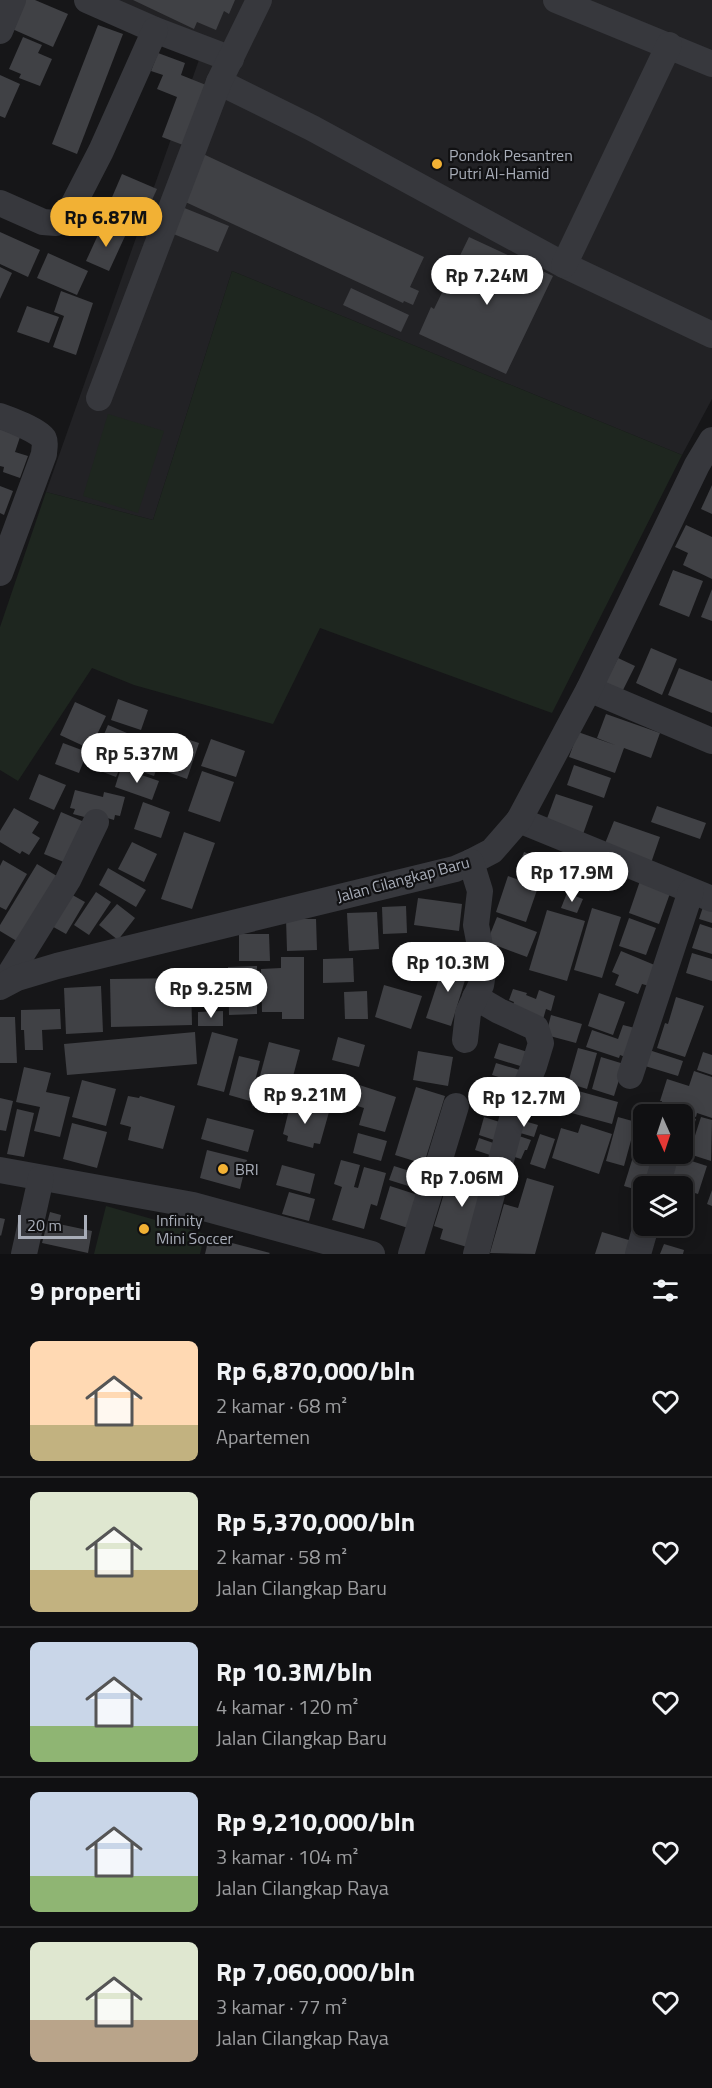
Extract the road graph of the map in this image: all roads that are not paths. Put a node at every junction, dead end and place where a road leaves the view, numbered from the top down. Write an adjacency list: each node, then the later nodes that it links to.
1 (13, 0): 6 (street)
2 (87, 0): 5 (street)
3 (259, 0): 8 (street)
4 (556, 0): 7 (street)
5 (155, 30): 8 (street); 11 (street)
6 (0, 31)
7 (669, 45): 9 (street); 12 (street)
8 (231, 58): 10 (street)
9 (712, 64)
10 (219, 82): 12 (street); 14 (street)
11 (0, 203)
12 (564, 265): 13 (street)
13 (712, 335)
14 (99, 398)
15 (0, 416): 18 (street)
16 (712, 440): 17 (street, Jalan Cilangkap Baru)
17 (705, 468): 19 (street, Jalan Cilangkap Baru)
18 (0, 573)
19 (589, 688): 20 (street); 21 (street, Jalan Cilangkap Baru)
20 (712, 741)
21 (519, 820): 23 (street, Jalan Cilangkap Baru); 24 (street)
22 (96, 822): 25 (street)
23 (471, 862): 25 (street, Jalan Cilangkap Baru); 26 (street)
24 (701, 895): 28 (street)
25 (7, 975)
26 (475, 997): 27 (street); 36 (street)
27 (465, 1040)
28 (630, 1076)
29 (456, 1106): 35 (street)
30 (0, 1170): 31 (street)
31 (41, 1178): 33 (street); 34 (street)
32 (643, 1236): 37 (street)
33 (24, 1254)
34 (372, 1254)
35 (411, 1254)
36 (476, 1254)
37 (638, 1254)

